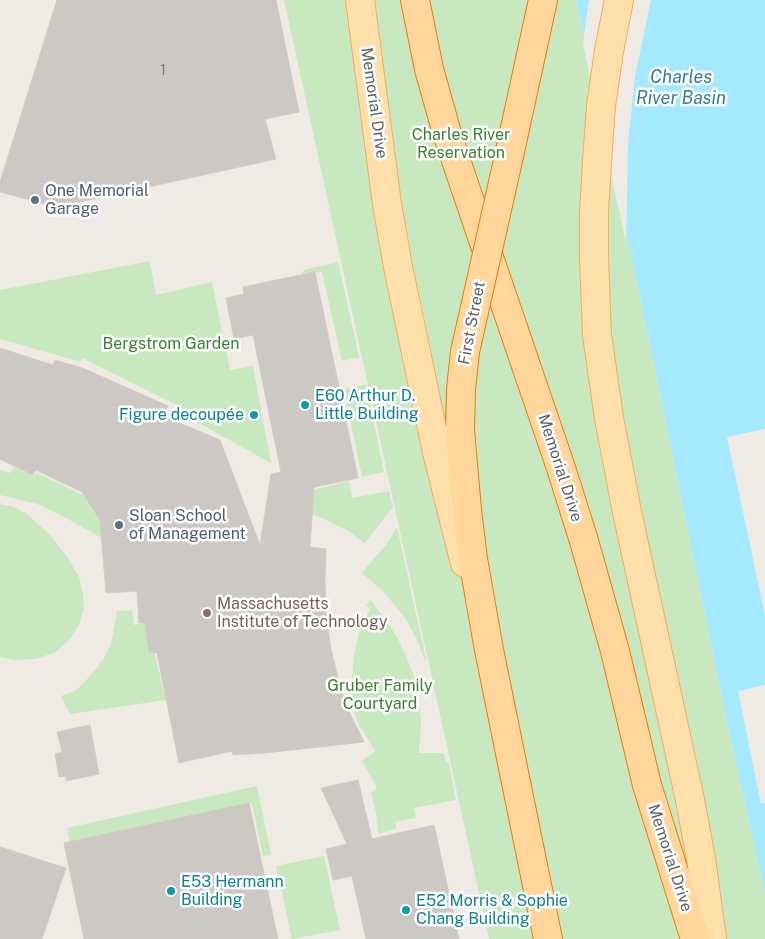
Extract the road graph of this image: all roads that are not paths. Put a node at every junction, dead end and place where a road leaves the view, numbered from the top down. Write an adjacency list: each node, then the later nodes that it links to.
1 (360, 0): 5 (main road, Memorial Drive)
2 (415, 0): 7 (highway, Memorial Drive)
3 (543, 0): 5 (highway, First Street, bridge)
4 (619, 0): 8 (main road, Memorial Drive)
5 (489, 650): 6 (highway, Memorial Drive)
6 (548, 939)
7 (695, 939)
8 (712, 939)

